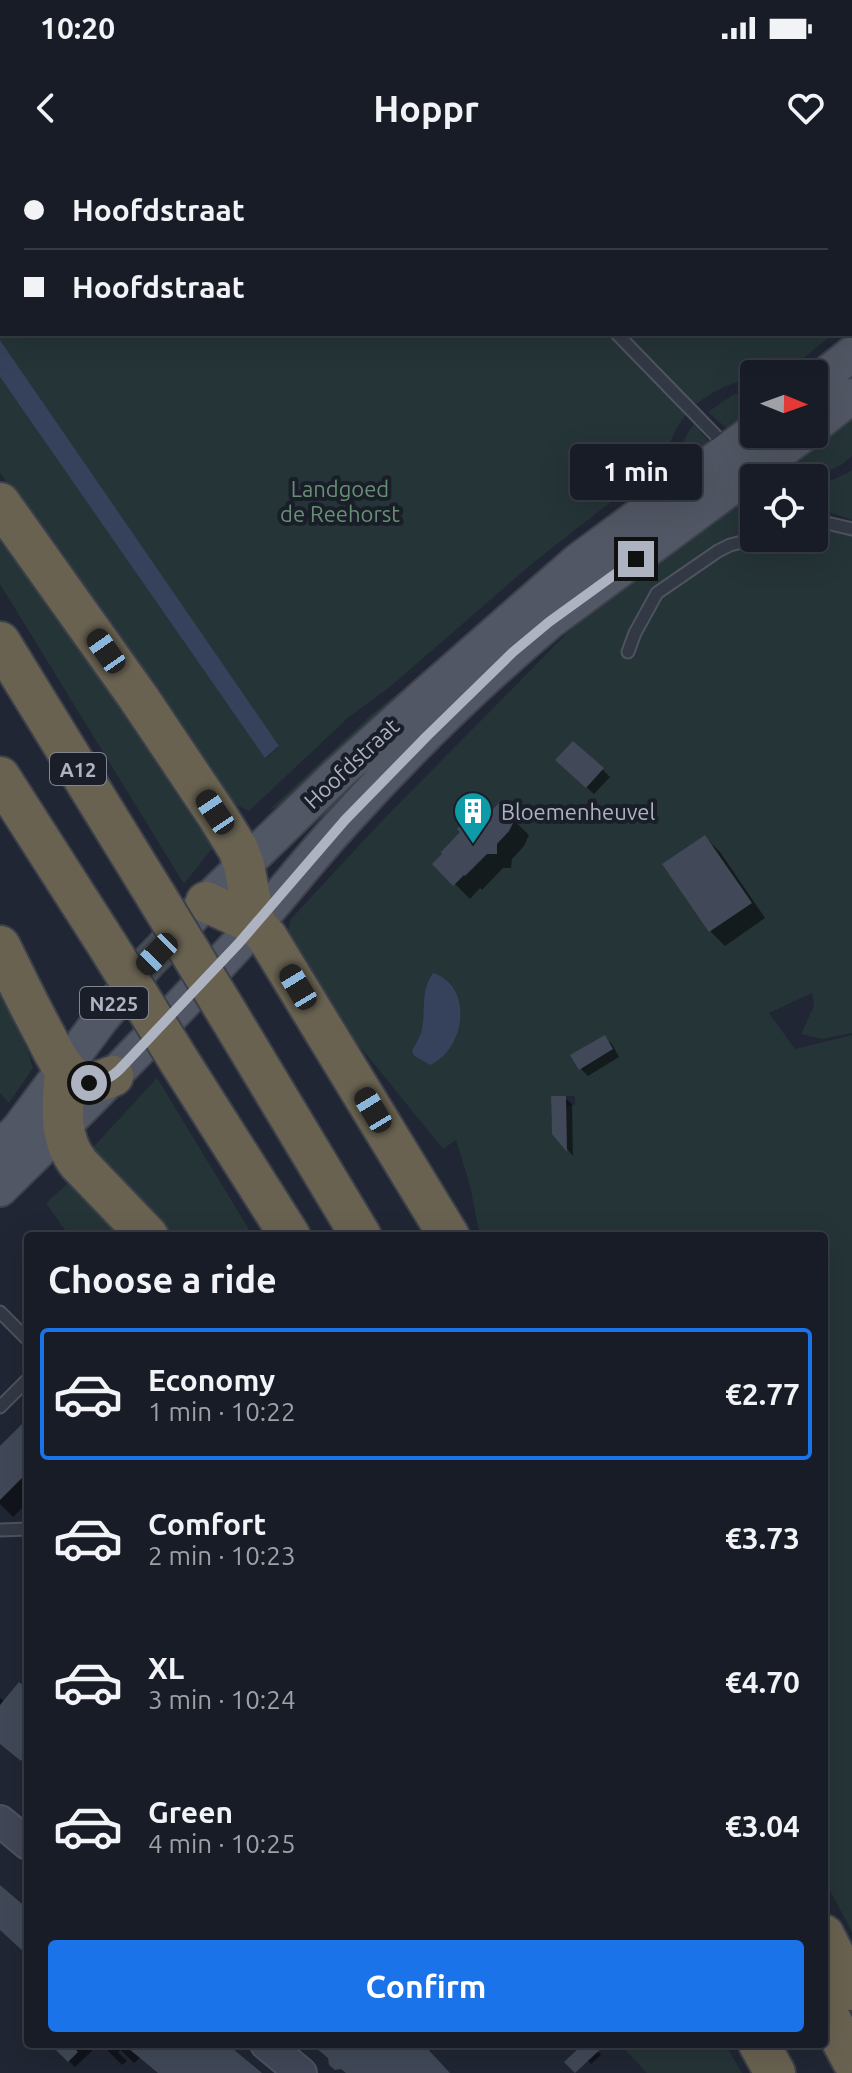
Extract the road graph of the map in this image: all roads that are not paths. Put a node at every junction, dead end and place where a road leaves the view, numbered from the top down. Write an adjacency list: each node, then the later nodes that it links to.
1 (619, 336): 7 (lane)
2 (852, 354): 3 (main road)
3 (828, 373)
4 (852, 396): 5 (main road)
5 (828, 415)
6 (764, 448): 7 (main road, Hoofdstraat)
7 (744, 455): 15 (main road, Hoofdstraat); 17 (main road, Hoofdstraat)
8 (0, 503): 15 (highway)
9 (828, 523): 10 (lane)
10 (852, 529)
11 (740, 542): 13 (lane)
12 (0, 642): 26 (highway, A12, bridge)
13 (628, 652)
14 (0, 777): 25 (highway, bridge)
15 (244, 865): 16 (main road, Hoofdstraat / N225); 17 (highway)
16 (206, 902): 17 (highway); 19 (main road, Hoofdstraat / N225)
17 (255, 924): 20 (main road, Hoofdstraat / N225); 27 (highway)
18 (0, 946): 19 (highway)
19 (65, 1069): 20 (highway); 21 (highway); 22 (main road, Hoofdstraat / N225)
20 (113, 1076): 21 (main road, Hoofdstraat / N225)
21 (61, 1142): 23 (main road, Hoofdstraat / N225); 24 (highway)
22 (0, 1148)
23 (0, 1189)
24 (144, 1232)
25 (287, 1232)
26 (359, 1232)
27 (447, 1232)
28 (0, 1312): 29 (lane)
29 (24, 1336)
30 (24, 1383): 31 (lane)
31 (0, 1407)
32 (24, 1529): 33 (lane)
33 (0, 1530)
34 (0, 1821): 35 (street)
35 (24, 1841)
36 (828, 1943): 37 (highway)
37 (852, 1990)
38 (828, 2015): 42 (highway)
39 (271, 2048): 43 (street)
40 (761, 2048): 44 (highway)
41 (788, 2048): 45 (highway)
42 (852, 2060)
43 (301, 2073)
44 (775, 2073)
45 (802, 2073)

